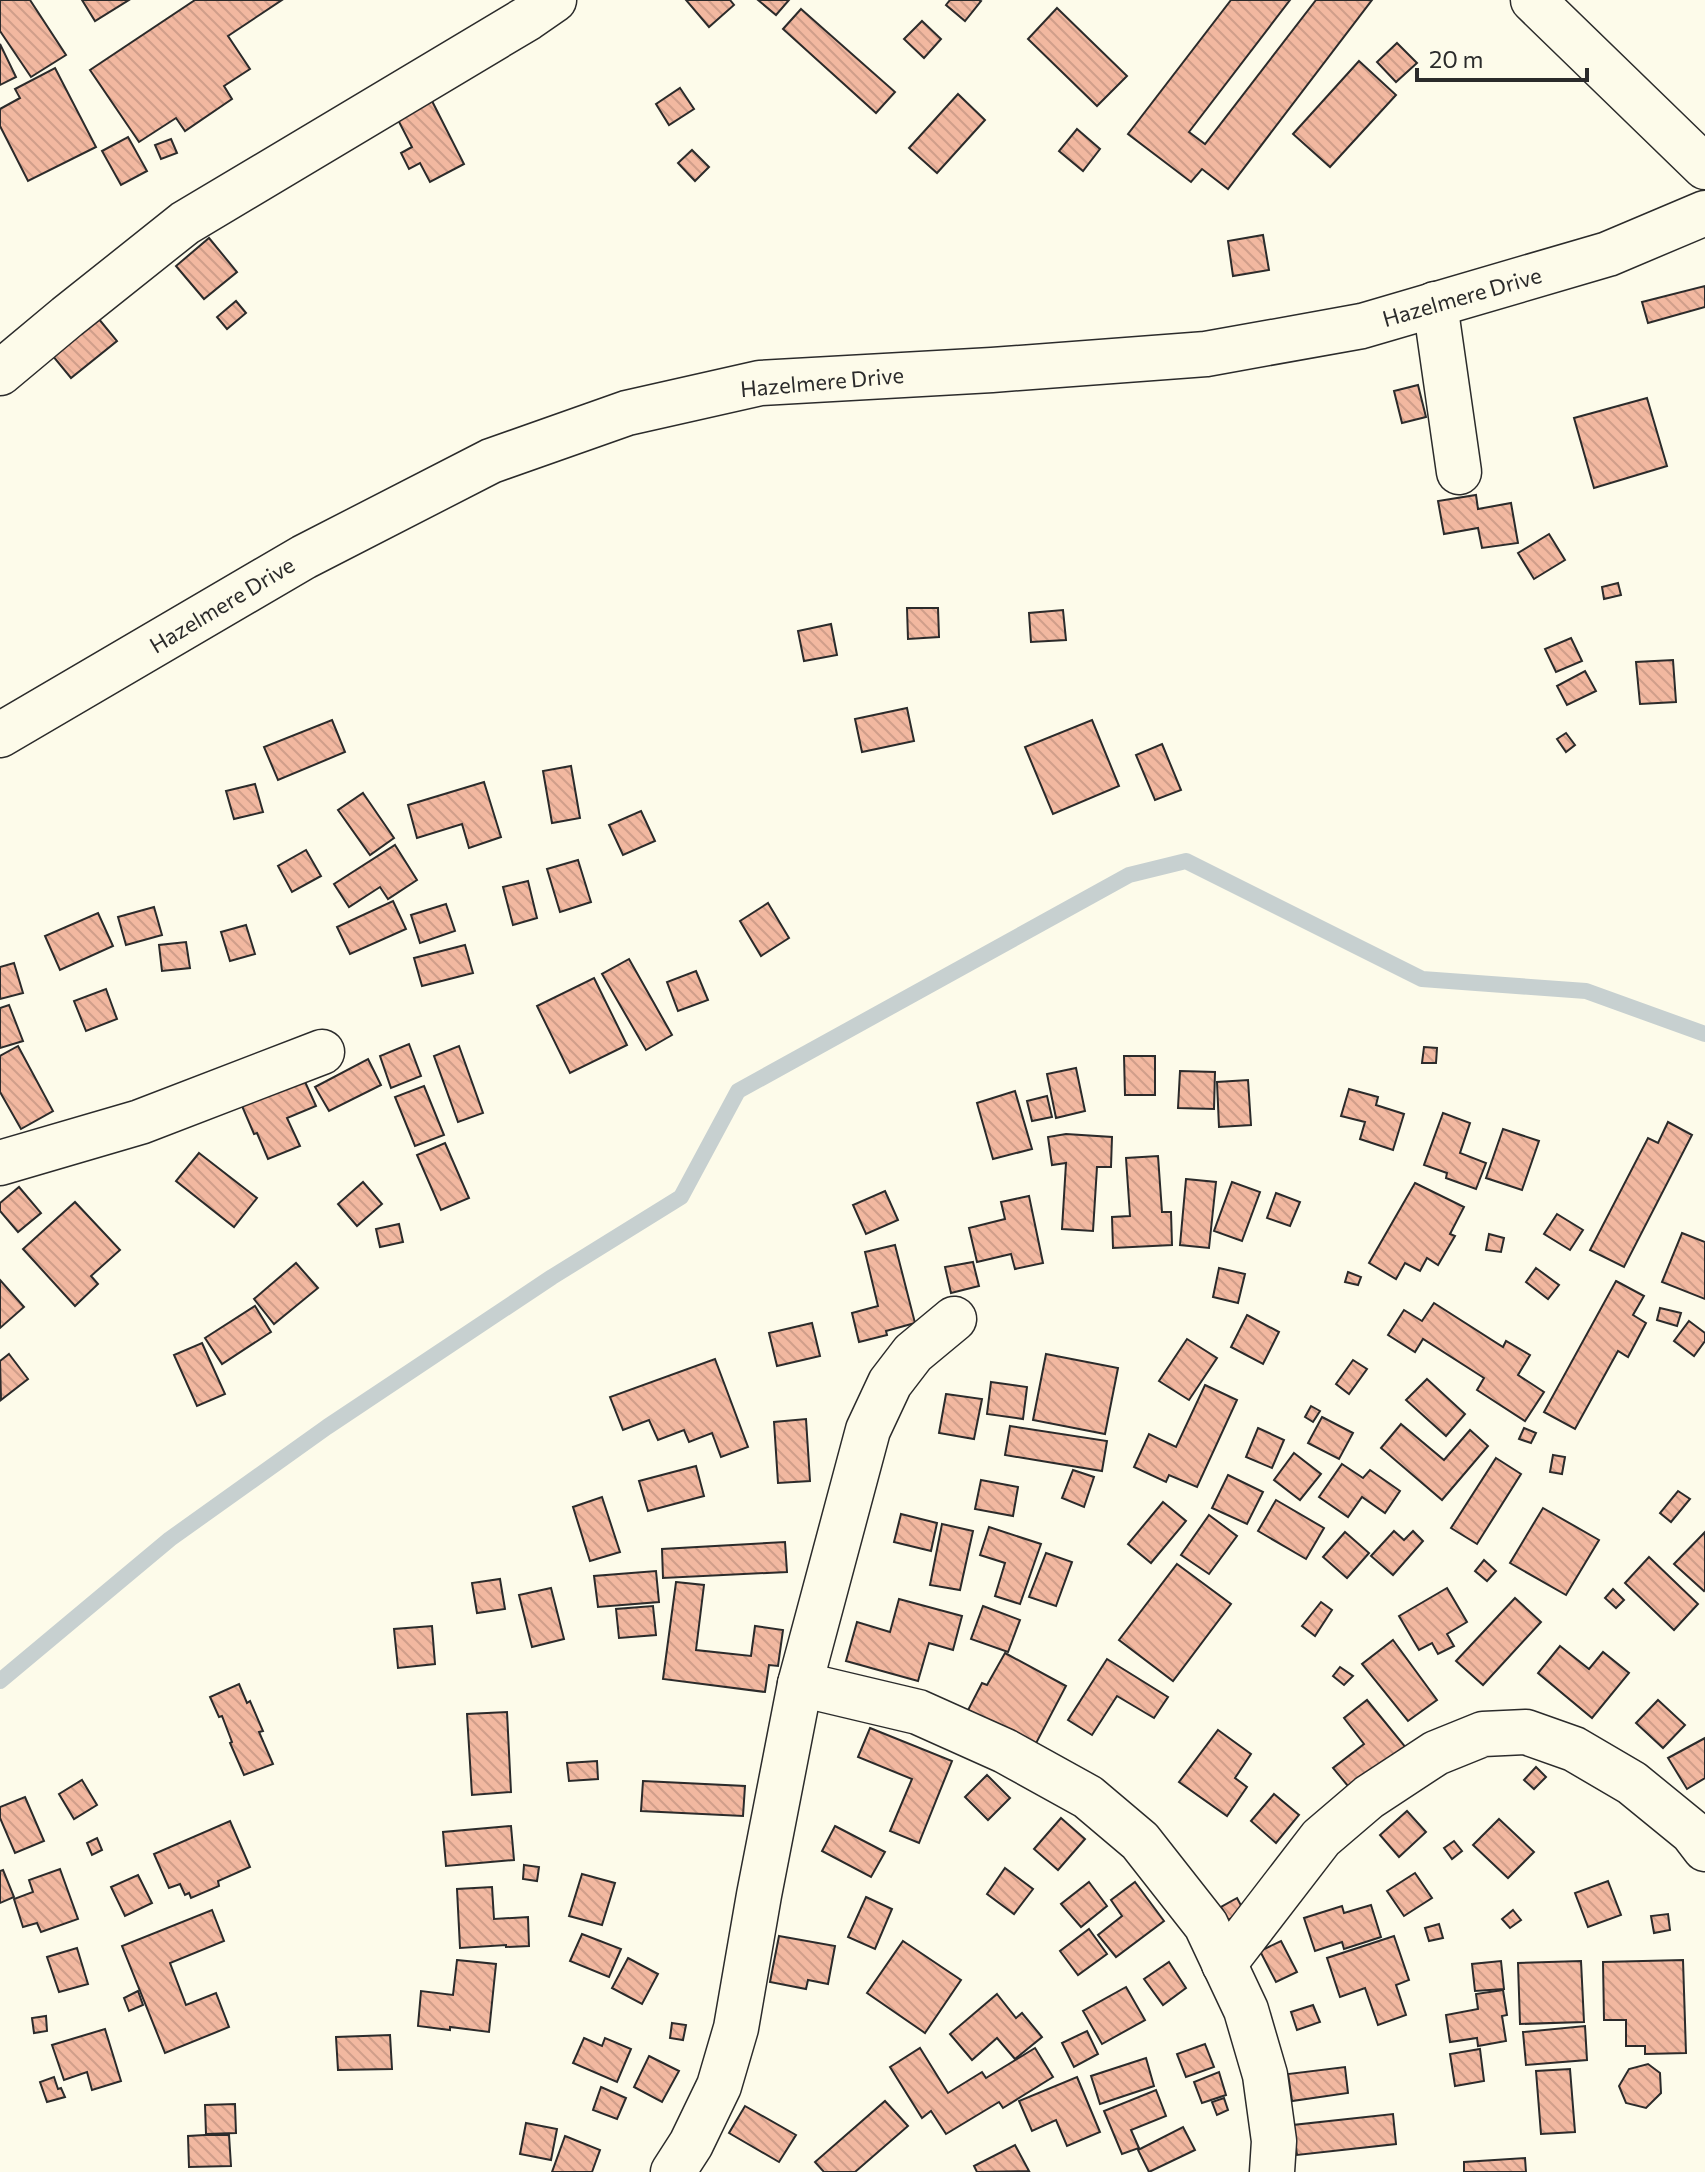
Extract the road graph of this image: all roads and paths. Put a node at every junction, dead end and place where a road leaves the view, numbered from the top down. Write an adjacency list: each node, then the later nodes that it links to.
1 (554, 0): 6 (street)
2 (1533, 0): 3 (street)
3 (1705, 167)
4 (1705, 213): 5 (street, Hazelmere Drive)
5 (1435, 304): 7 (street); 8 (street, Hazelmere Drive)
6 (0, 373)
7 (1459, 472)
8 (0, 735)
9 (322, 1052): 10 (street)
10 (0, 1163)
11 (954, 1319): 12 (street)
12 (800, 1684): 14 (street); 15 (street)
13 (1705, 1849): 14 (street)
14 (1224, 1964): 16 (street)
15 (673, 2172)
16 (1272, 2172)

